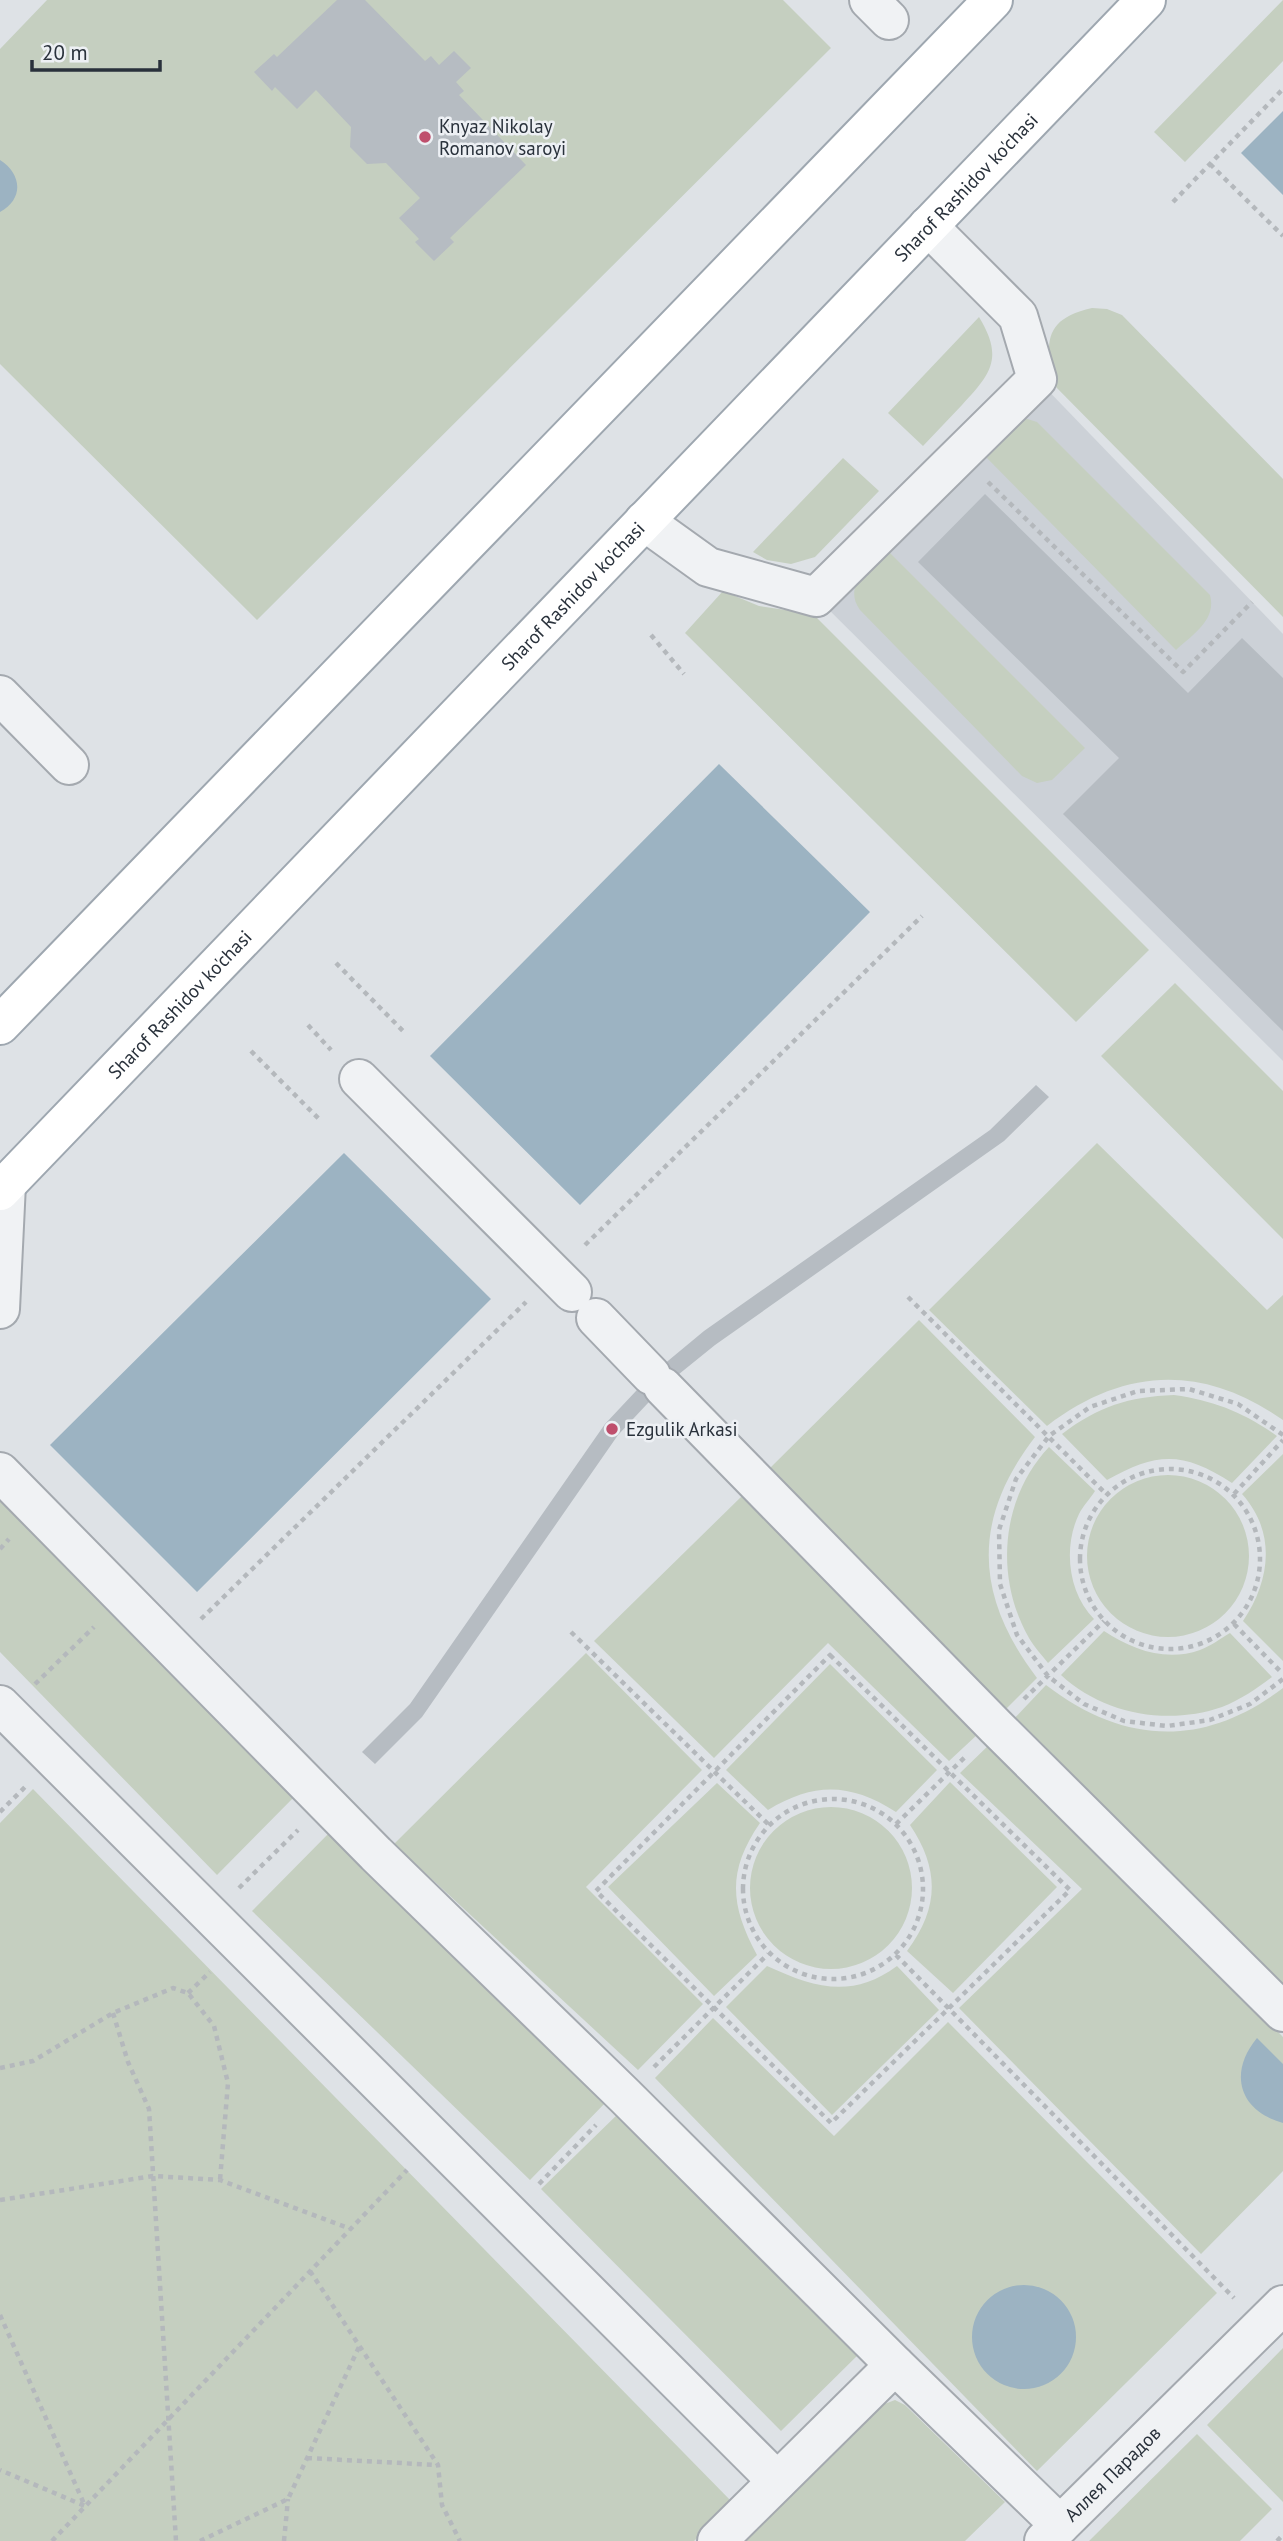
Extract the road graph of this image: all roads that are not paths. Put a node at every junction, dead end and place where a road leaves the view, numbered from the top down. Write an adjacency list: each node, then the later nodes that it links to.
1 (993, 0): 7 (main road)
2 (1146, 0): 3 (main road, Sharof Rashidov ko'chasi)
3 (928, 226): 4 (main road, Sharof Rashidov ko'chasi); 4 (street)
4 (644, 521): 9 (main road, Sharof Rashidov ko'chasi)
5 (0, 695): 6 (street)
6 (69, 765)
7 (0, 1026)
8 (359, 1079): 13 (street)
9 (3, 1188): 10 (street)
10 (0, 1309)
11 (0, 1472): 15 (street)
12 (3, 1708): 16 (street)
13 (1283, 2012)
14 (1272, 2315): 17 (street, Аллея Парадов)
15 (895, 2365): 16 (street); 17 (street)
16 (777, 2481): 18 (street)
17 (1052, 2533)
18 (716, 2541)

